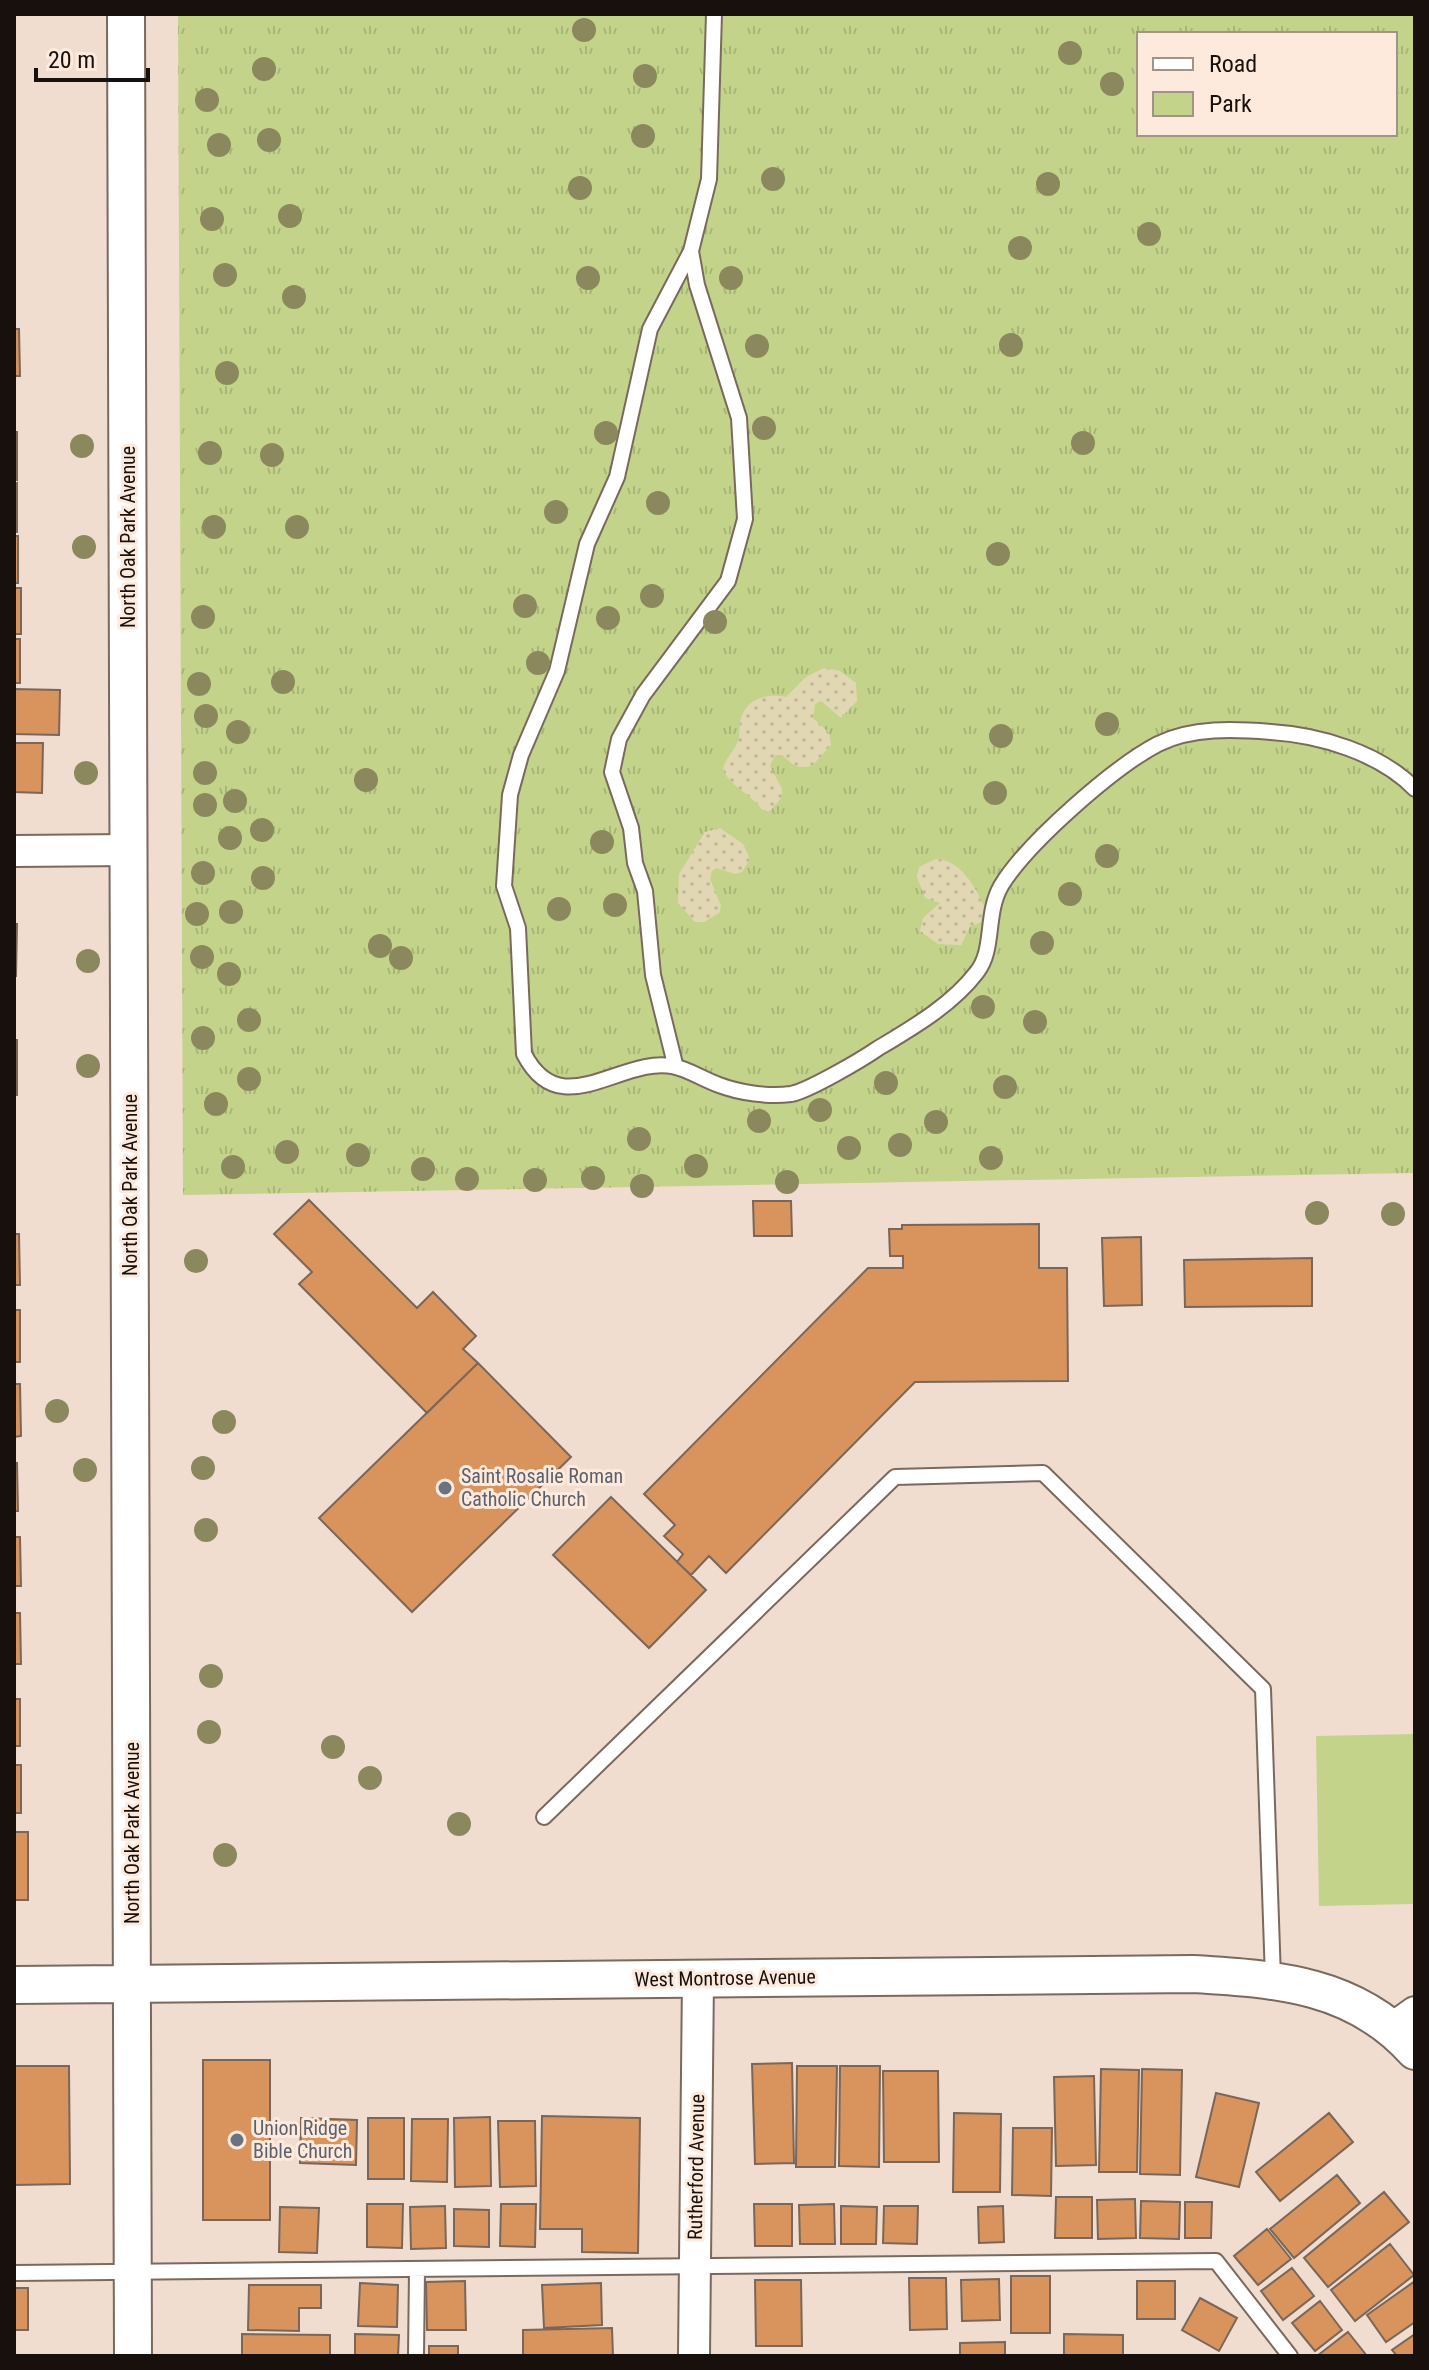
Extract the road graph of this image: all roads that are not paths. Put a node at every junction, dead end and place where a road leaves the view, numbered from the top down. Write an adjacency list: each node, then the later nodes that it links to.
1 (126, 14): 5 (street, North Oak Park Avenue)
2 (714, 14): 3 (lane)
3 (691, 251): 7 (lane); 7 (lane)
4 (1415, 789): 7 (lane)
5 (129, 850): 6 (street); 11 (street, North Oak Park Avenue)
6 (14, 851)
7 (675, 1064)
8 (544, 1817): 10 (lane)
9 (698, 1978): 10 (street, West Montrose Avenue); 11 (street, West Montrose Avenue); 14 (street, Rutherford Avenue)
10 (1273, 1978): 13 (street, West Montrose Avenue)
11 (132, 1984): 12 (street, West Montrose Avenue); 16 (street, North Oak Park Avenue)
12 (14, 1985)
13 (1408, 2030)
14 (695, 2266): 15 (lane); 20 (street, Rutherford Avenue); 21 (lane)
15 (417, 2270): 16 (lane); 19 (lane)
16 (134, 2271): 17 (lane); 18 (street, North Oak Park Avenue)
17 (14, 2273)
18 (133, 2356)
19 (416, 2356)
20 (694, 2356)
21 (1290, 2356)

